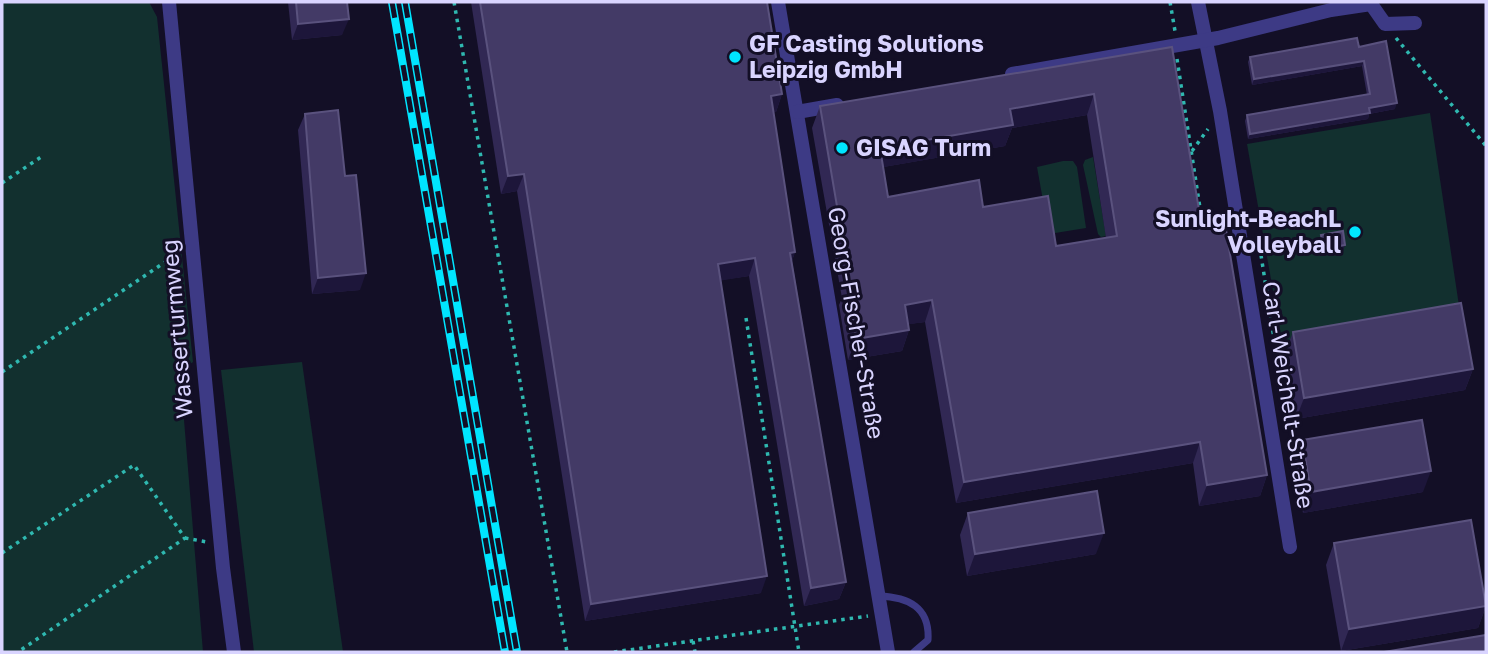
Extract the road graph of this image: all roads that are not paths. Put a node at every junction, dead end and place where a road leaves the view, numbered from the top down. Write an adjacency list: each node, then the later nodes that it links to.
1 (169, 2): 11 (street, Wasserturmweg)
2 (778, 2): 8 (street, Georg-Fischer-Straße)
3 (1198, 2): 5 (street, Carl-Weichelt-Straße)
4 (1415, 23): 5 (street)
5 (1205, 40): 6 (street); 9 (street, Carl-Weichelt-Straße)
6 (994, 77)
7 (846, 103): 8 (street)
8 (797, 112): 10 (street, Georg-Fischer-Straße)
9 (1290, 547)
10 (879, 596): 12 (street, Georg-Fischer-Straße); 13 (lane)
11 (234, 652)
12 (888, 652)
13 (914, 652)

